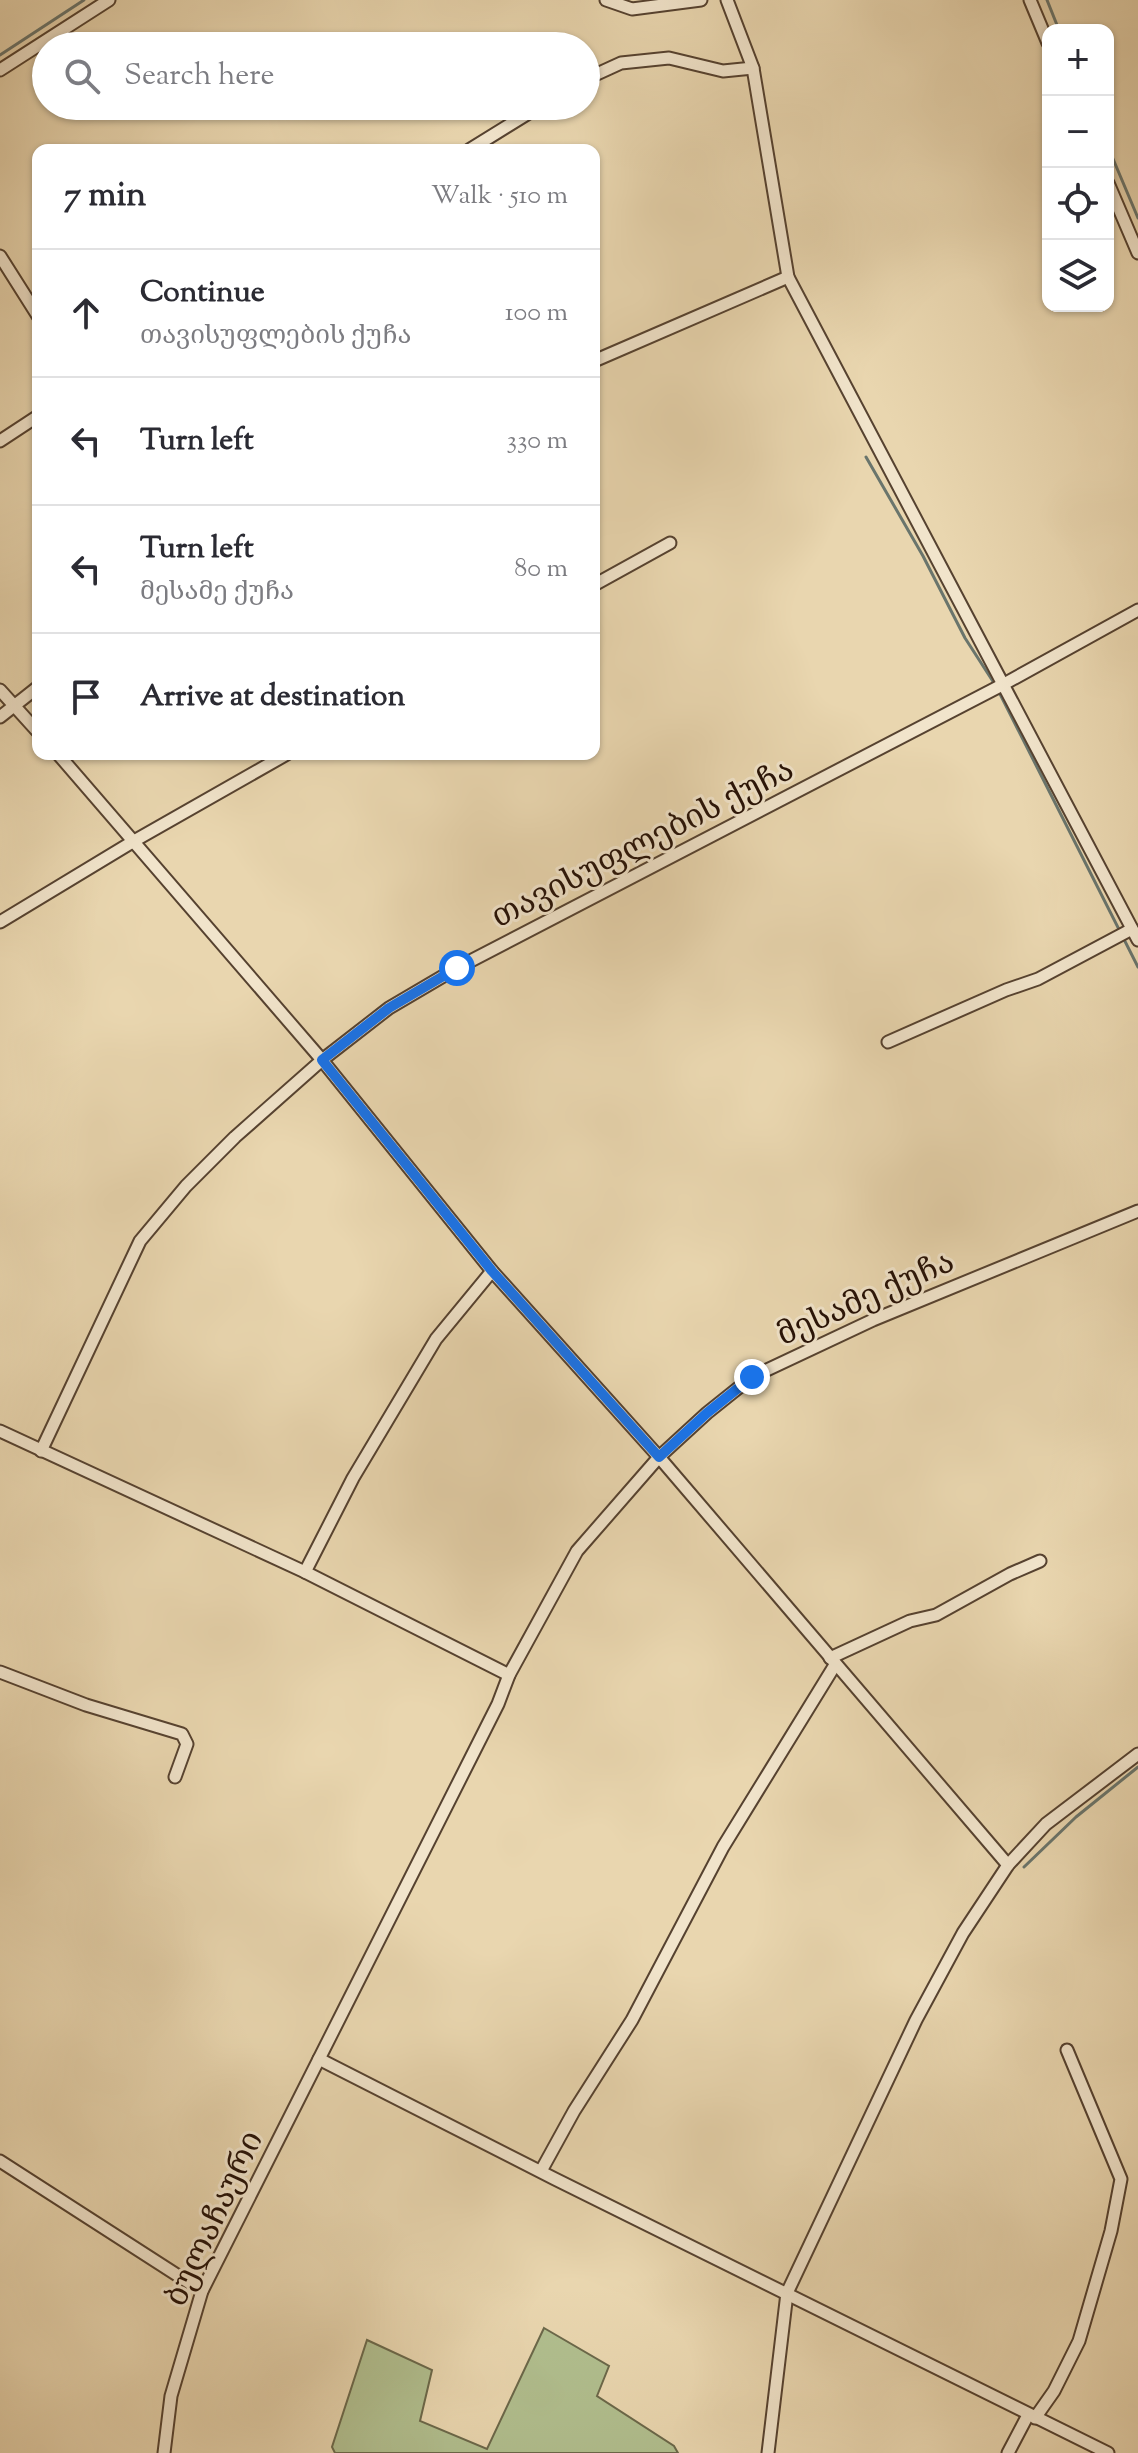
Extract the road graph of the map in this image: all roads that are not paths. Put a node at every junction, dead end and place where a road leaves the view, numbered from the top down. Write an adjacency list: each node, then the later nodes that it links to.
1 (109, 0): 7 (street)
2 (606, 0): 3 (street)
3 (701, 0)
4 (727, 0): 9 (street)
5 (1030, 0): 6 (street)
6 (1042, 29)
7 (59, 32)
8 (32, 49): 10 (street)
9 (753, 68): 11 (street); 17 (street)
10 (0, 70)
11 (600, 73)
12 (517, 120): 13 (street)
13 (479, 144)
14 (1114, 197): 15 (street)
15 (1138, 253)
16 (0, 256): 18 (street)
17 (788, 277): 19 (street); 25 (street)
18 (32, 307)
19 (600, 358)
20 (32, 420): 21 (street)
21 (0, 441)
22 (670, 543): 23 (street)
23 (600, 582)
24 (1138, 610): 25 (street, თავისუფლების ქუჩა)
25 (1004, 684): 35 (street); 38 (street, თავისუფლების ქუჩა)
26 (0, 690): 28 (street)
27 (32, 692): 28 (street)
28 (15, 705): 29 (street); 30 (street)
29 (0, 717)
30 (32, 725)
31 (63, 760): 33 (street)
32 (276, 760): 33 (street)
33 (134, 841): 34 (street); 38 (street)
34 (0, 922)
35 (1132, 929): 36 (street); 37 (street)
36 (1138, 940)
37 (888, 1042)
38 (322, 1060): 40 (street); 42 (street, თავისუფლების ქუჩა)
39 (1138, 1211): 43 (street, მესამე ქუჩა)
40 (492, 1271): 43 (street); 45 (street)
41 (0, 1431): 42 (street)
42 (41, 1451): 45 (street)
43 (659, 1457): 46 (street); 48 (street, მესამე ქუჩა)
44 (1040, 1561): 46 (street)
45 (305, 1572): 48 (street)
46 (832, 1661): 51 (street); 55 (street)
47 (0, 1672): 50 (street)
48 (509, 1675): 53 (street, ბულაჩაური)
49 (1138, 1754): 51 (street)
50 (175, 1777)
51 (1008, 1865): 57 (street)
52 (1067, 2050): 58 (street)
53 (319, 2059): 55 (street); 56 (street, ბულაჩაური)
54 (0, 2161): 56 (street)
55 (541, 2171): 57 (street)
56 (202, 2291): 59 (street, ბულაჩაური)
57 (787, 2293): 58 (street); 60 (street)
58 (1031, 2416): 61 (street); 62 (street)
59 (164, 2453)
60 (768, 2453)
61 (1008, 2453)
62 (1108, 2453)

